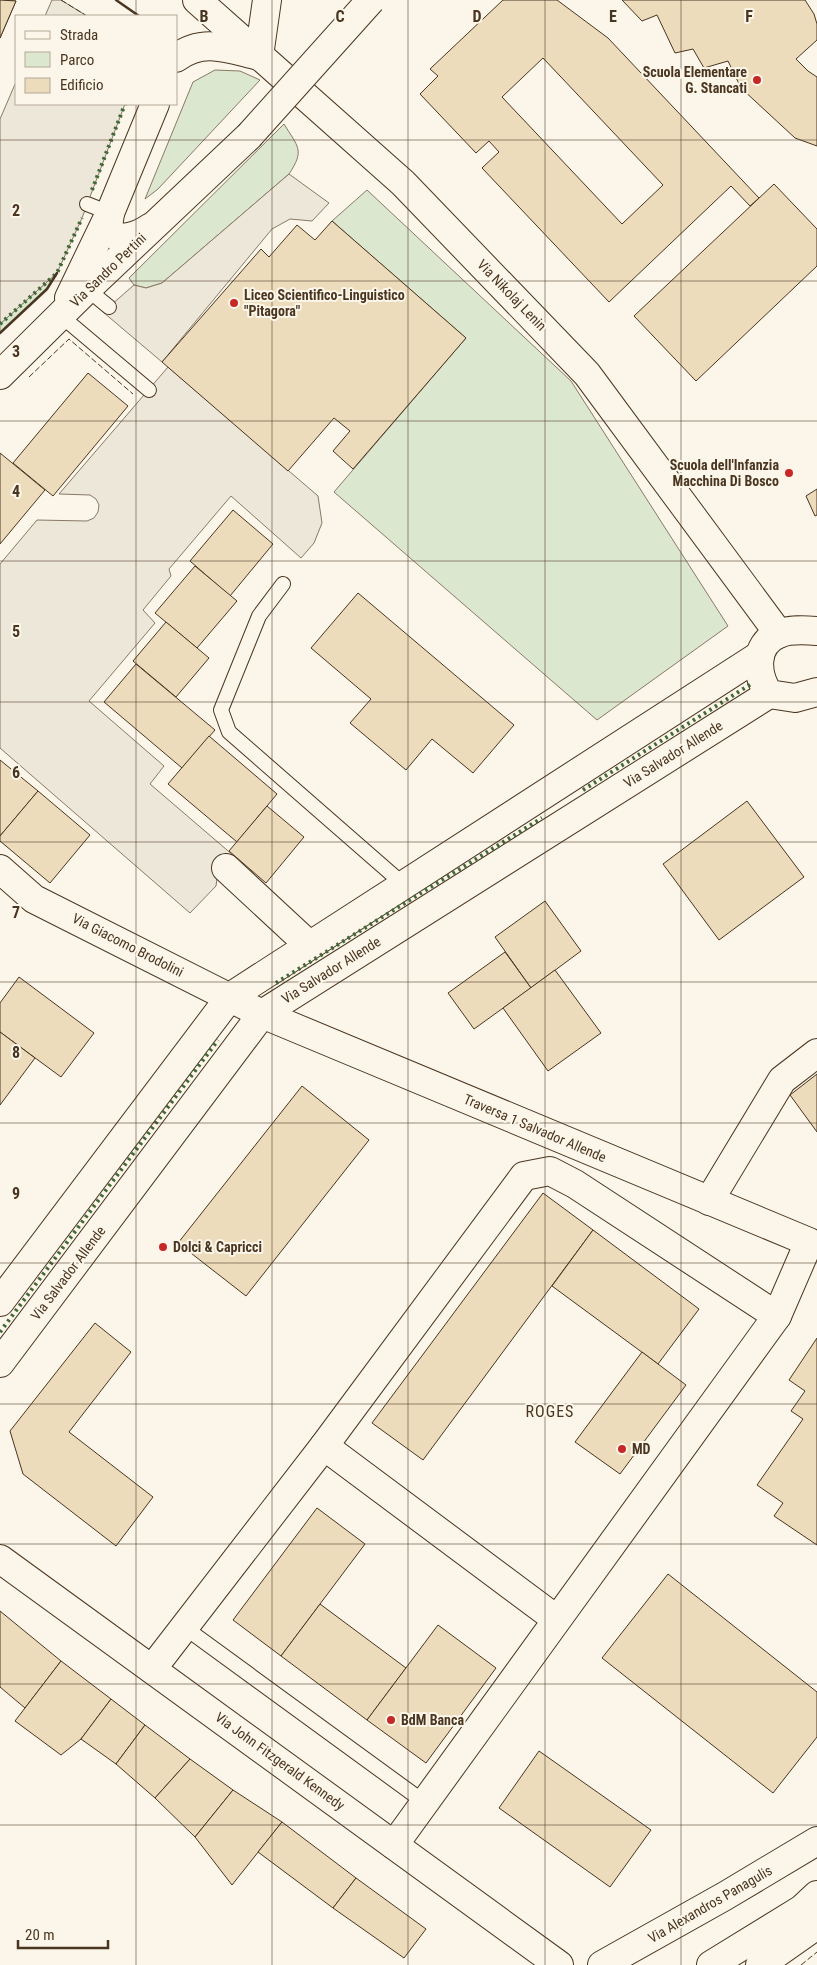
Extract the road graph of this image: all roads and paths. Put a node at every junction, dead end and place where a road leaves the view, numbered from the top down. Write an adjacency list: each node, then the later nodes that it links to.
1 (197, 0): 5 (street, Via Nikolaj Lenin)
2 (267, 0): 5 (street)
3 (371, 0): 8 (street, Via Sandro Pertini, bridge)
4 (178, 56): 5 (street)
5 (259, 56): 16 (street, Via Nikolaj Lenin)
6 (154, 105): 7 (street, Via Sandro Pertini)
7 (98, 209): 8 (street, Via Sandro Pertini); 11 (street, Via Sandro Pertini)
8 (155, 225): 9 (street, Via Sandro Pertini)
9 (87, 289): 10 (lane); 11 (street, Via Sandro Pertini)
10 (109, 307)
11 (60, 315): 12 (street, Via Sandro Pertini); 13 (lane)
12 (0, 375)
13 (149, 390)
14 (283, 584): 22 (lane)
15 (817, 631): 16 (street)
16 (779, 634): 17 (street)
17 (760, 655): 19 (street); 22 (street)
18 (817, 692): 19 (street)
19 (769, 694): 25 (street, Via Salvador Allende)
20 (226, 868): 23 (street)
21 (0, 869): 24 (street, Via Giacomo Brodolini)
22 (403, 884): 23 (street)
23 (309, 945): 24 (street)
24 (230, 996): 25 (street, Via Giacomo Brodolini); 28 (street)
25 (262, 1014): 27 (street, Traversa 1 Salvador Allende); 30 (street, Via Salvador Allende)
26 (817, 1053): 27 (street)
27 (709, 1201): 29 (street, Traversa 1 Salvador Allende)
28 (0, 1302)
29 (777, 1316): 31 (street); 33 (street)
30 (0, 1363)
31 (324, 1446): 33 (street); 34 (street)
32 (0, 1559): 35 (street, Via John Fitzgerald Kennedy)
33 (556, 1619): 36 (street)
34 (184, 1627): 35 (street); 36 (lane)
35 (152, 1669): 38 (street, Via John Fitzgerald Kennedy)
36 (424, 1802): 38 (street)
37 (817, 1841): 42 (street, Via Alexandros Panagulis)
38 (394, 1845): 41 (street, Via John Fitzgerald Kennedy)
39 (817, 1895): 43 (street)
40 (817, 1925): 44 (street)
41 (559, 1965)
42 (602, 1965)
43 (711, 1965)
44 (760, 1965)

